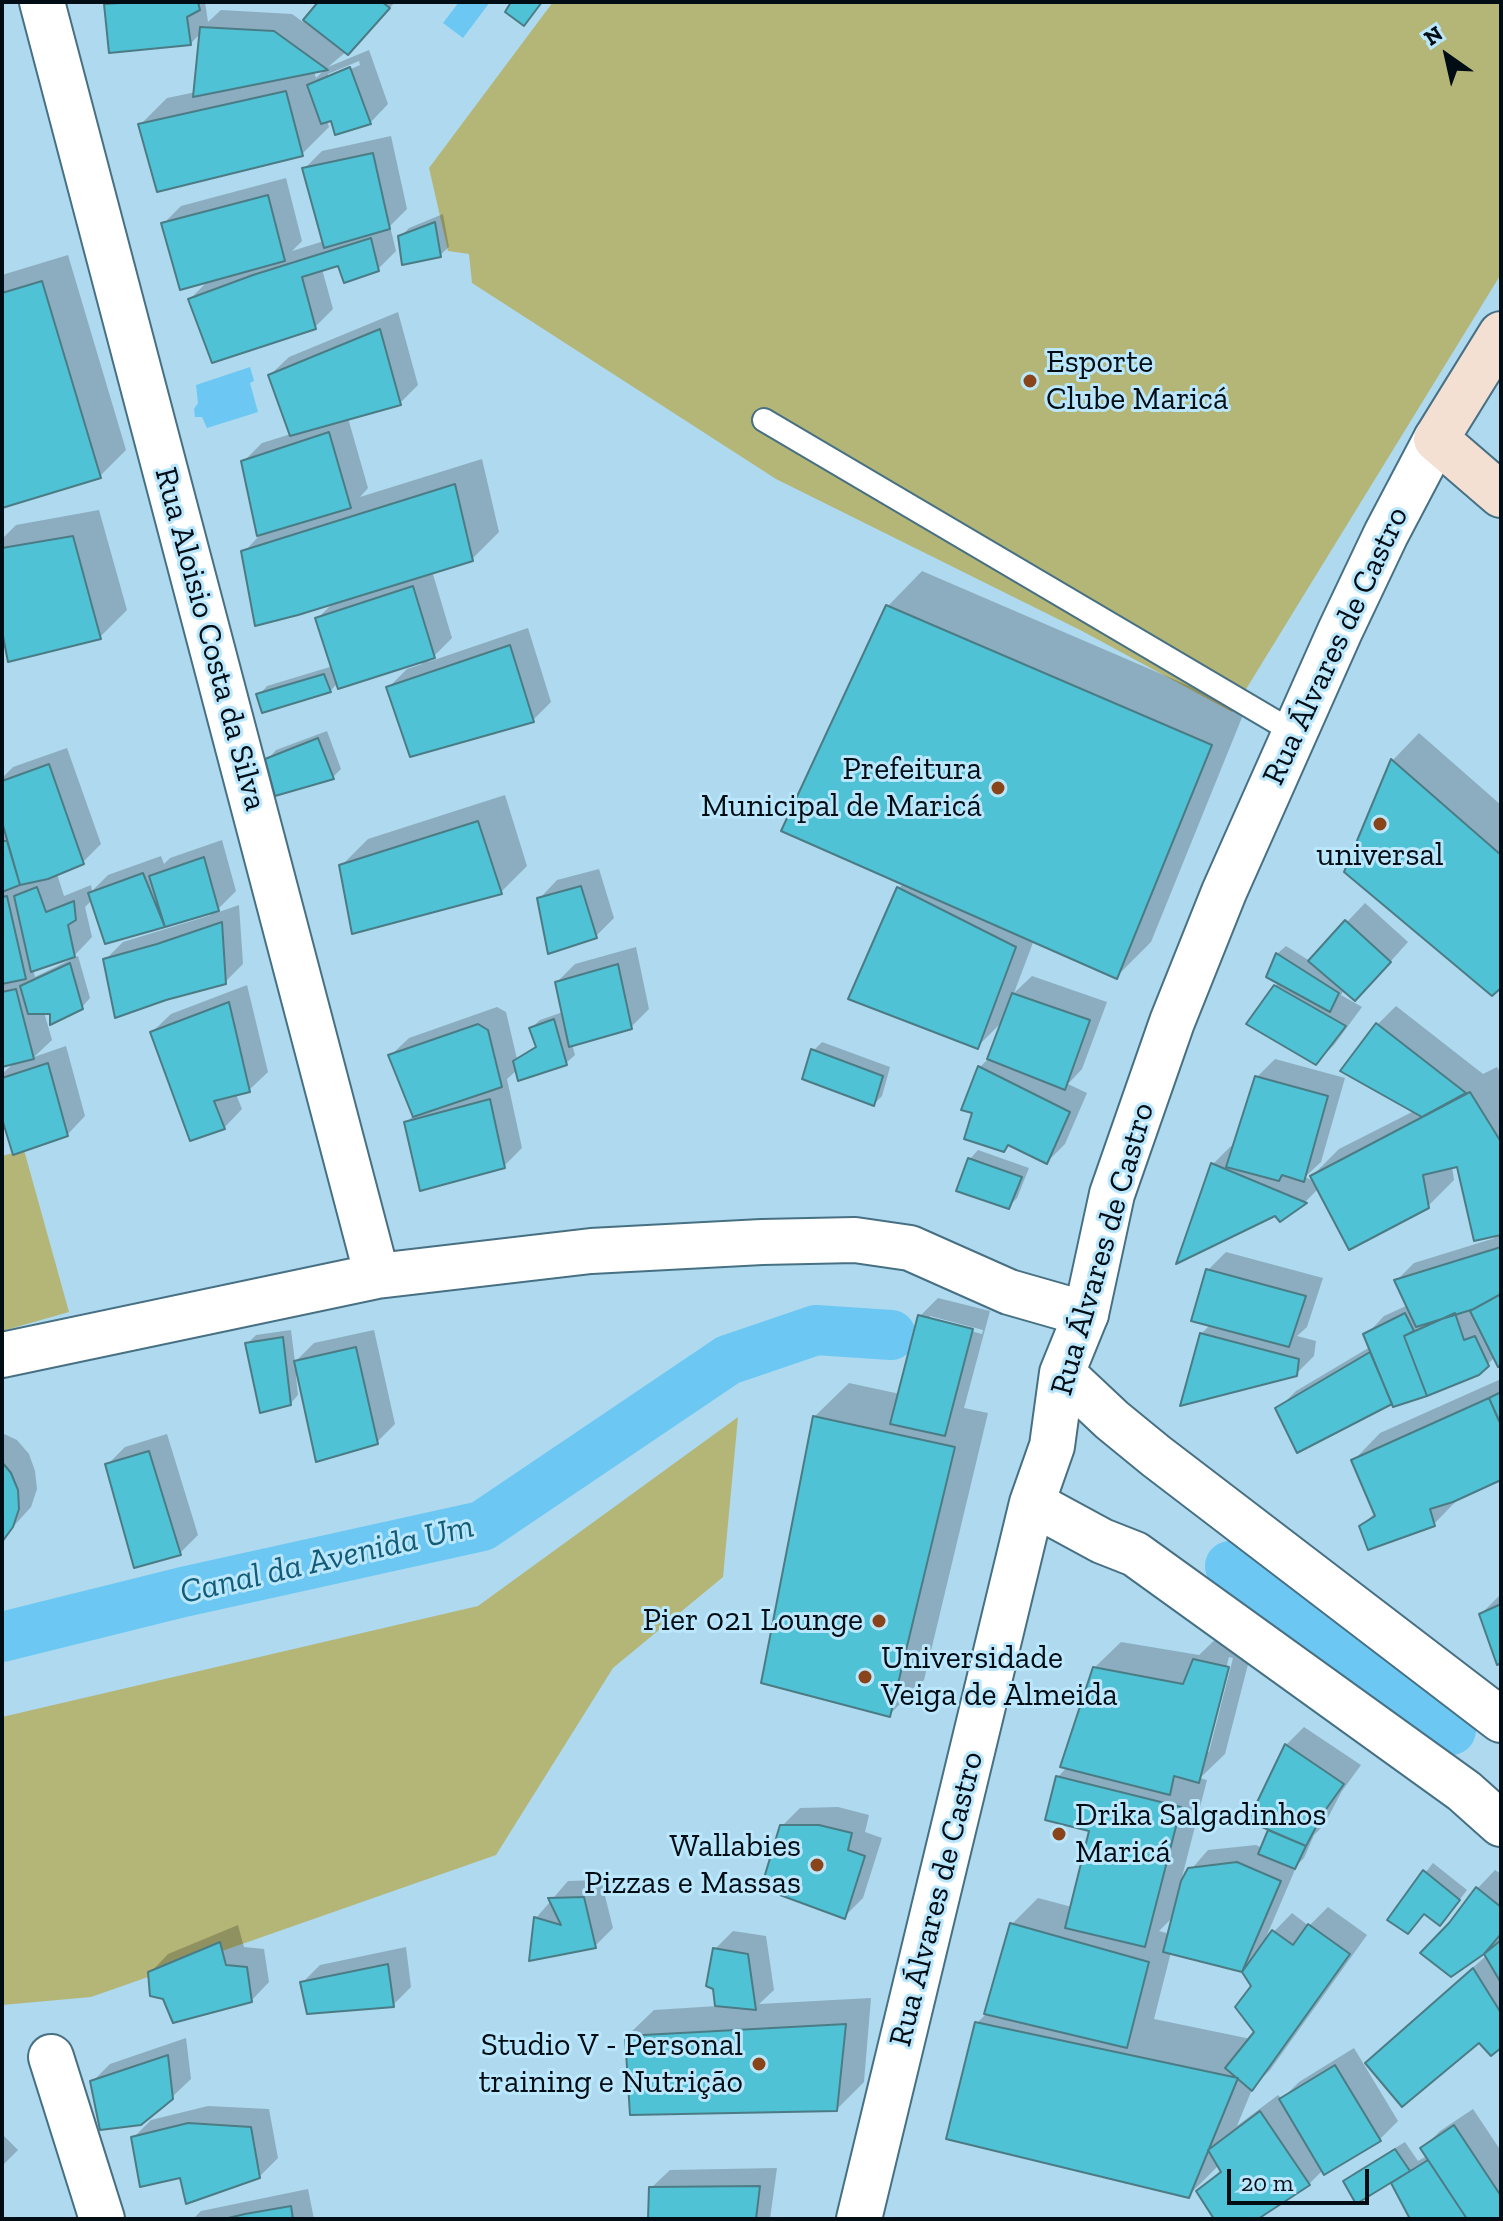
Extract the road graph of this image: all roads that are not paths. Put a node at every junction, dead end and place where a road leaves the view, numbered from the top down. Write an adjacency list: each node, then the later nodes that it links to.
1 (42, 2): 7 (street, Rua Aloisio Costa da Silva)
2 (1501, 334): 4 (main road, Rua Álvares de Castro)
3 (764, 420): 6 (lane)
4 (1436, 439): 5 (main road); 6 (street, Rua Álvares de Castro)
5 (1501, 495)
6 (1295, 733): 8 (street, Rua Álvares de Castro)
7 (377, 1276): 8 (street); 9 (street)
8 (1086, 1314): 10 (street, Rua Álvares de Castro)
9 (2, 1355)
10 (1062, 1373): 11 (street, Rua Álvares de Castro); 12 (street)
11 (1032, 1503): 13 (street); 16 (street, Rua Álvares de Castro)
12 (1501, 1720)
13 (1501, 1824)
14 (51, 2057): 15 (street)
15 (102, 2219)
16 (859, 2219)

